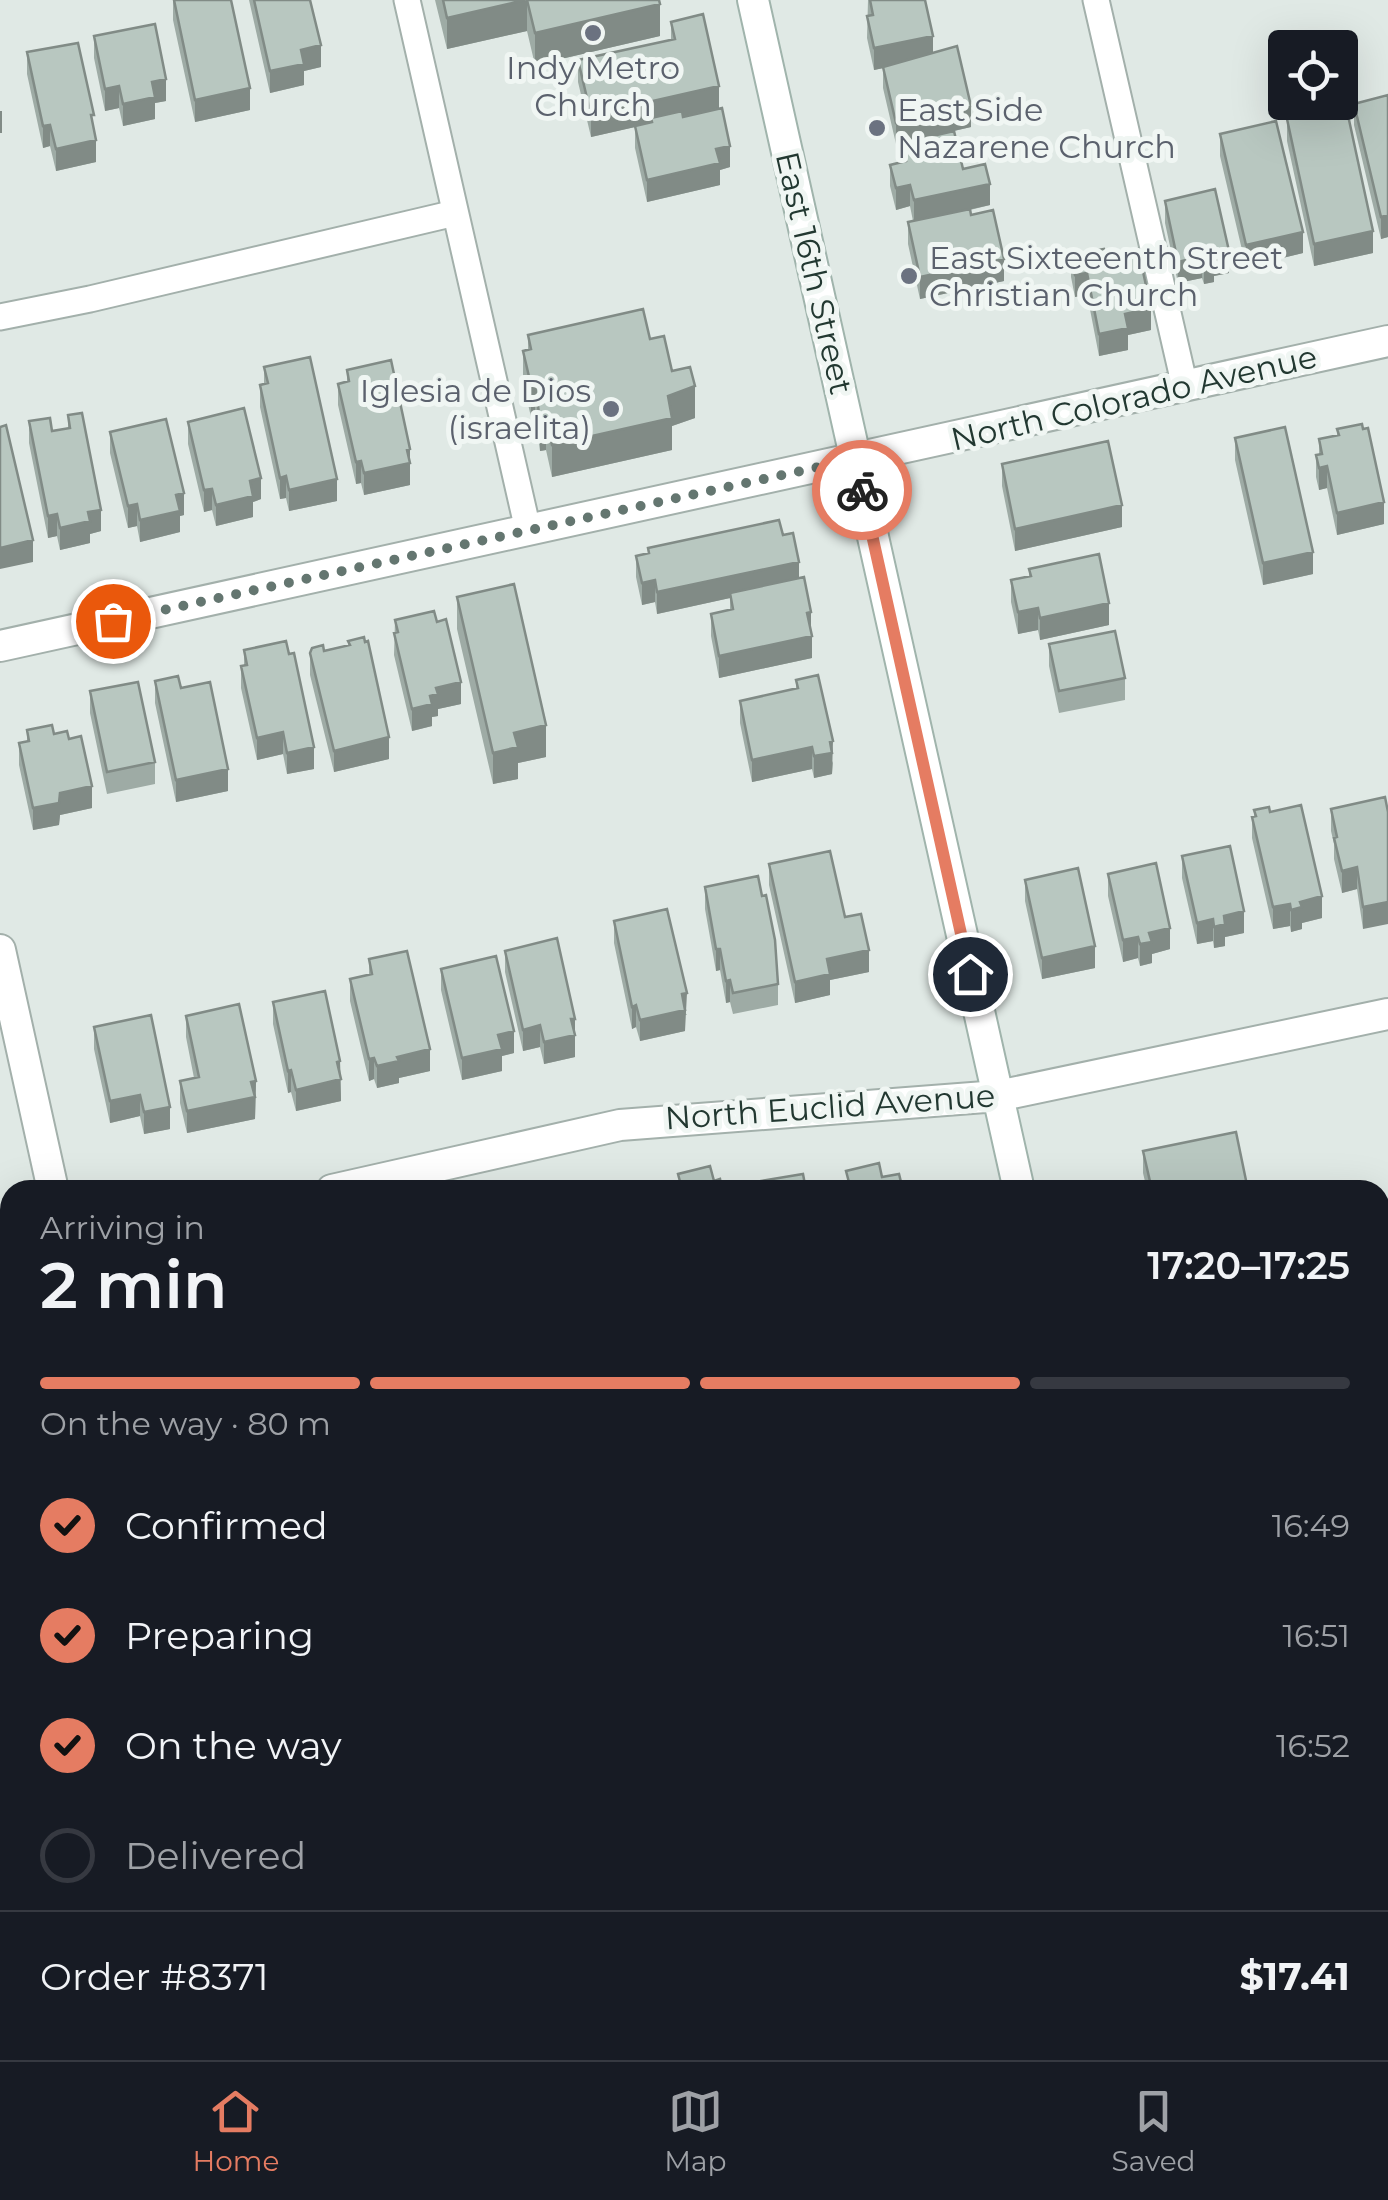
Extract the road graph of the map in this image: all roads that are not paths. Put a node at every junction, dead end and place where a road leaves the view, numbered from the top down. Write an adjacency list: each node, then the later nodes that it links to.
1 (407, 0): 4 (lane)
2 (753, 0): 8 (street, East 16th Street)
3 (1096, 0): 7 (lane)
4 (456, 214): 5 (lane); 9 (lane)
5 (0, 317)
6 (1388, 342): 7 (street, North Colorado Avenue)
7 (1185, 387): 8 (street, North Colorado Avenue)
8 (856, 459): 9 (street, North Colorado Avenue); 13 (street, East 16th Street)
9 (528, 530): 10 (street, North Colorado Avenue)
10 (0, 646)
11 (0, 950): 14 (street)
12 (1388, 1014): 13 (street, North Euclid Avenue)
13 (998, 1096): 15 (street, North Euclid Avenue); 16 (street, East 16th Street)
14 (51, 1180)
15 (376, 1180)
16 (1017, 1180)

